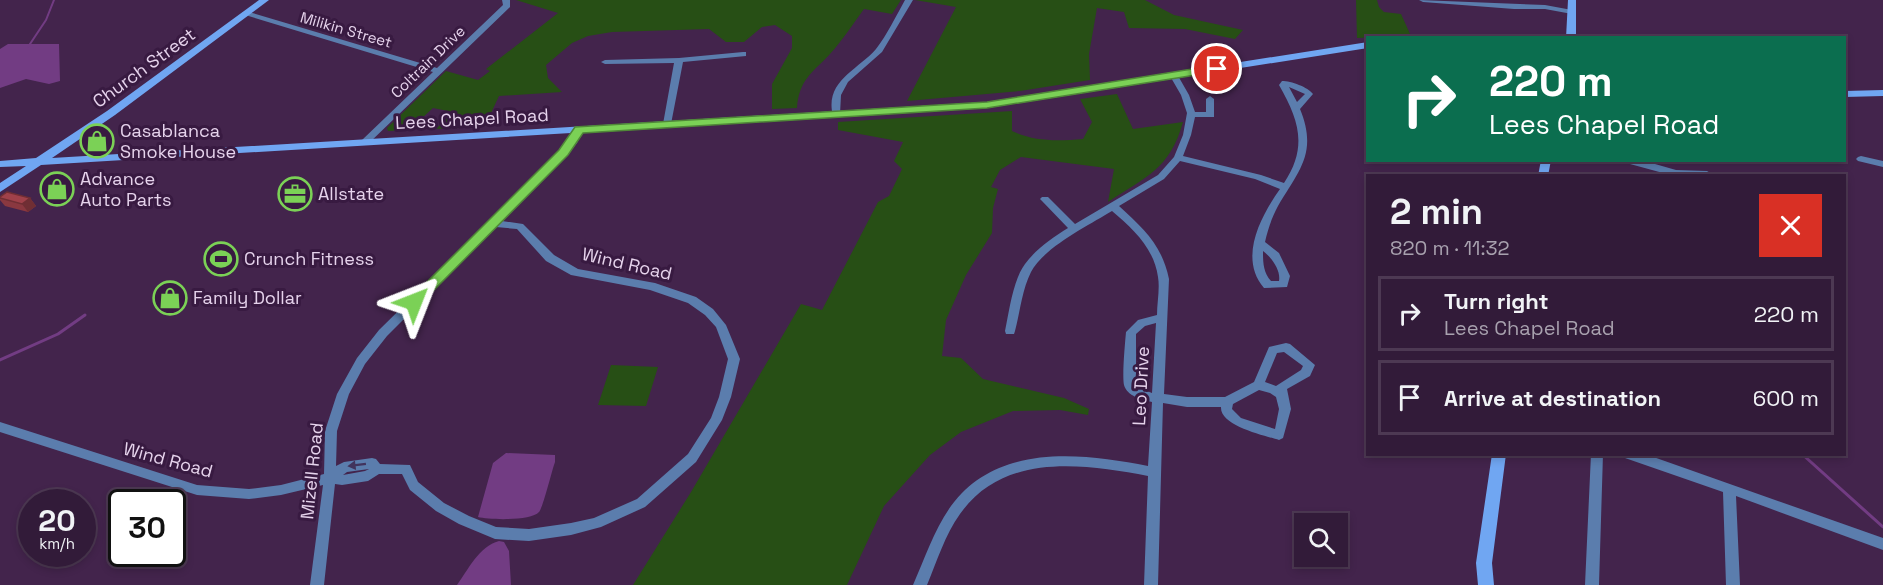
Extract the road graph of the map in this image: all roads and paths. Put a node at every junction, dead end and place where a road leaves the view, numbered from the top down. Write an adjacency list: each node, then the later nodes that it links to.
1 (265, 0): 7 (main road, Church Street)
2 (506, 0): 13 (street, Coltrain Drive)
3 (909, 0): 19 (street)
4 (1423, 0): 6 (street)
5 (1572, 0): 6 (main road)
6 (1572, 12): 8 (main road)
7 (246, 14): 13 (street, Milikin Street); 26 (main road, Church Street)
8 (1571, 36)
9 (1366, 45): 14 (main road, Lees Chapel Road)
10 (743, 54): 11 (street)
11 (679, 60): 12 (street); 21 (street)
12 (605, 62)
13 (438, 71): 23 (street, Coltrain Drive)
14 (1174, 76): 19 (main road, Lees Chapel Road); 20 (street)
15 (1883, 93): 16 (main road)
16 (1846, 94)
17 (1210, 99): 20 (street)
18 (1297, 108): 18 (street); 32 (street)
19 (836, 114): 21 (main road, Lees Chapel Road)
20 (1191, 114): 24 (street)
21 (667, 124): 22 (main road, Lees Chapel Road)
22 (579, 129): 23 (main road, Lees Chapel Road); 36 (street, Mizell Road)
23 (365, 142): 26 (main road, Lees Chapel Road)
24 (1178, 158): 32 (street); 35 (street)
25 (1861, 159): 29 (street)
26 (41, 161): 28 (main road, Lees Chapel Road); 33 (main road, Church Street)
27 (1631, 162): 30 (street)
28 (0, 164)
29 (1883, 164)
30 (1649, 171): 31 (street)
31 (1707, 174)
32 (1285, 187): 38 (street)
33 (0, 188)
34 (1045, 199): 37 (street)
35 (1114, 207): 37 (street); 39 (street, Leo Drive)
36 (493, 223): 50 (street, Mizell Road); 50 (street, Wind Road)
37 (1074, 230): 40 (street)
38 (1261, 244)
39 (1162, 318): 43 (street, Leo Drive); 43 (street)
40 (1010, 331)
41 (1258, 385): 42 (street); 42 (street); 44 (street)
42 (1281, 394): 44 (street)
43 (1158, 398): 44 (street); 49 (street, Leo Drive)
44 (1227, 402)
45 (0, 427): 50 (street, Wind Road)
46 (1499, 456): 56 (main road)
47 (1598, 456): 57 (street)
48 (1635, 456): 51 (street)
49 (1154, 472): 54 (street); 55 (street, Leo Drive)
50 (330, 478): 53 (street, Mizell Road)
51 (1729, 489): 52 (street); 58 (street)
52 (1883, 544)
53 (317, 585)
54 (920, 585)
55 (1151, 585)
56 (1486, 585)
57 (1592, 585)
58 (1733, 585)

